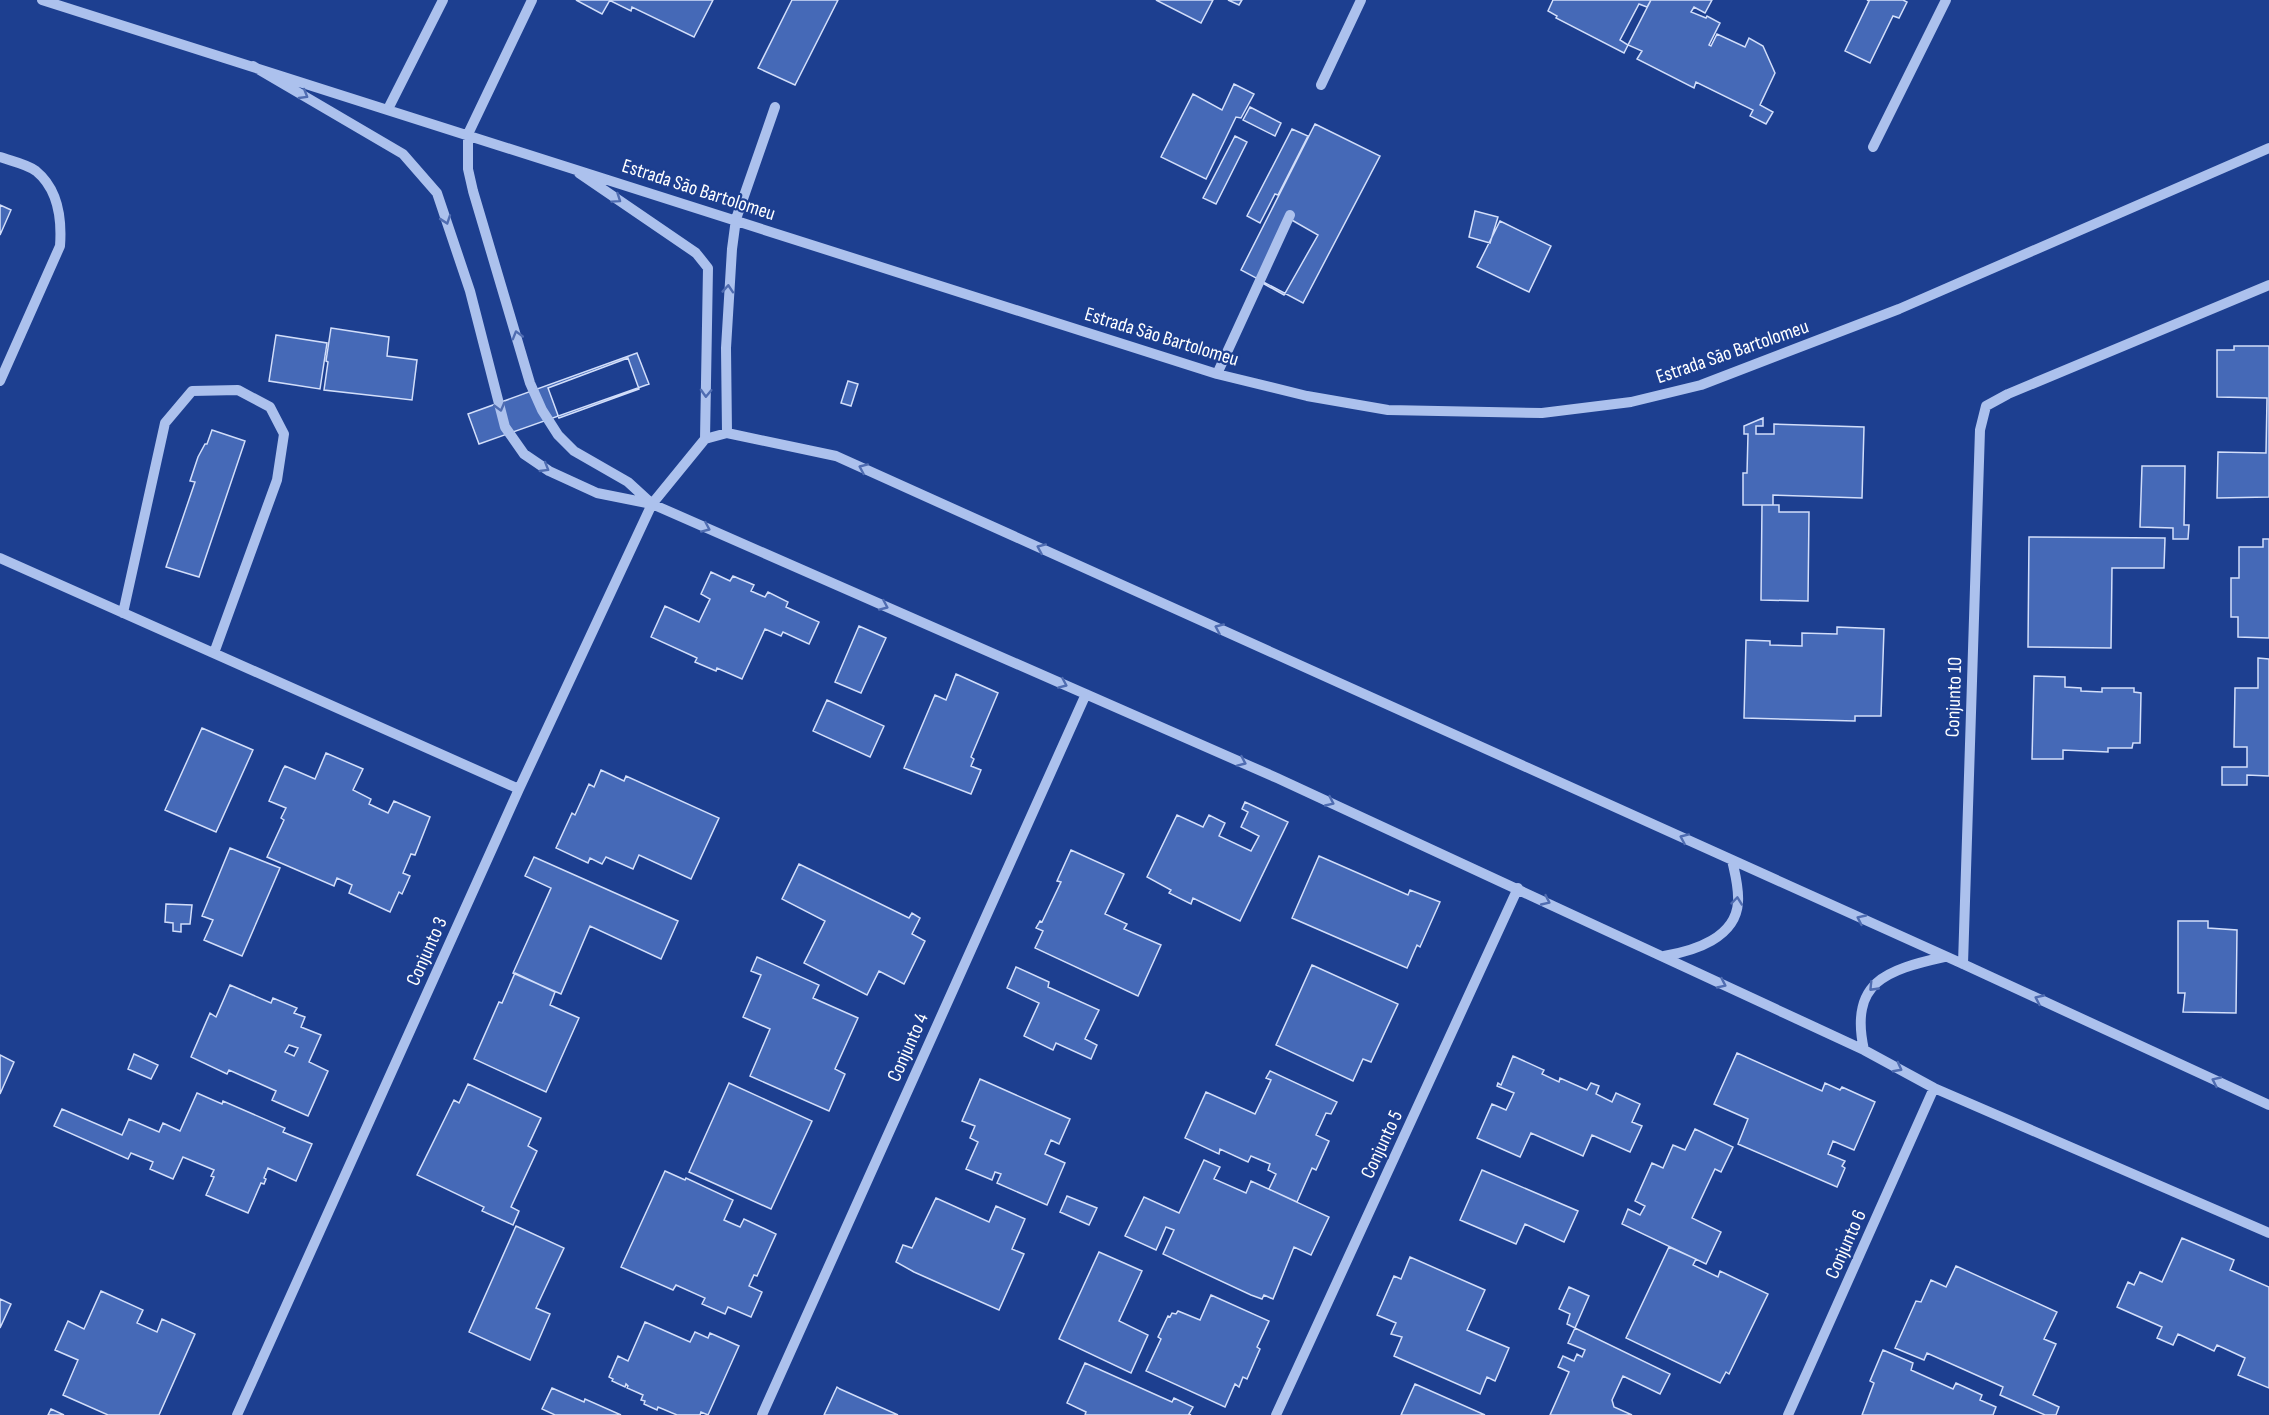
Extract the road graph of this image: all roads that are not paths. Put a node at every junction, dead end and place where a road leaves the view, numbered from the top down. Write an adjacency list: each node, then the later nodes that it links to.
1 (42, 0): 6 (street, Estrada São Bartolomeu)
2 (443, 0): 9 (street)
3 (532, 0): 10 (street)
4 (1361, 0): 7 (street)
5 (1946, 0): 11 (street)
6 (253, 66): 9 (street, Estrada São Bartolomeu); 22 (street, one-way to 22)
7 (1321, 85)
8 (775, 107): 16 (street)
9 (388, 109): 10 (street, Estrada São Bartolomeu)
10 (468, 134): 14 (street, Estrada São Bartolomeu); 22 (street, one-way to 10)
11 (1874, 147)
12 (2269, 148): 18 (street, Estrada São Bartolomeu)
13 (0, 157): 19 (street)
14 (569, 166): 16 (street, Estrada São Bartolomeu); 21 (street, one-way to 21)
15 (1290, 215): 18 (street)
16 (736, 219): 18 (street, Estrada São Bartolomeu); 20 (street, one-way to 16)
17 (2269, 285): 32 (street, Conjunto 10)
18 (1217, 374)
19 (0, 381)
20 (727, 433): 21 (street); 28 (street, one-way to 20)
21 (705, 439): 22 (street, Conjunto 3)
22 (652, 504): 26 (street, one-way to 26); 27 (street, Conjunto 3)
23 (0, 558): 24 (street)
24 (123, 613): 25 (street); 25 (street)
25 (214, 653): 27 (street)
26 (1086, 694): 29 (street, one-way to 29); 38 (street, Conjunto 4)
27 (519, 789): 37 (street, Conjunto 3)
28 (1732, 860): 30 (street, one-way to 28); 31 (street, one-way to 28)
29 (1518, 888): 30 (street, one-way to 30); 39 (street, Conjunto 5)
30 (1664, 956): 33 (street, one-way to 33)
31 (1944, 957): 32 (street); 33 (street, one-way to 33)
32 (1963, 964): 35 (street, one-way to 32)
33 (1864, 1050): 34 (street, one-way to 34)
34 (1934, 1088): 36 (street); 40 (street, Conjunto 6)
35 (2269, 1105)
36 (2269, 1233)
37 (237, 1415)
38 (762, 1415)
39 (1276, 1415)
40 (1788, 1415)

